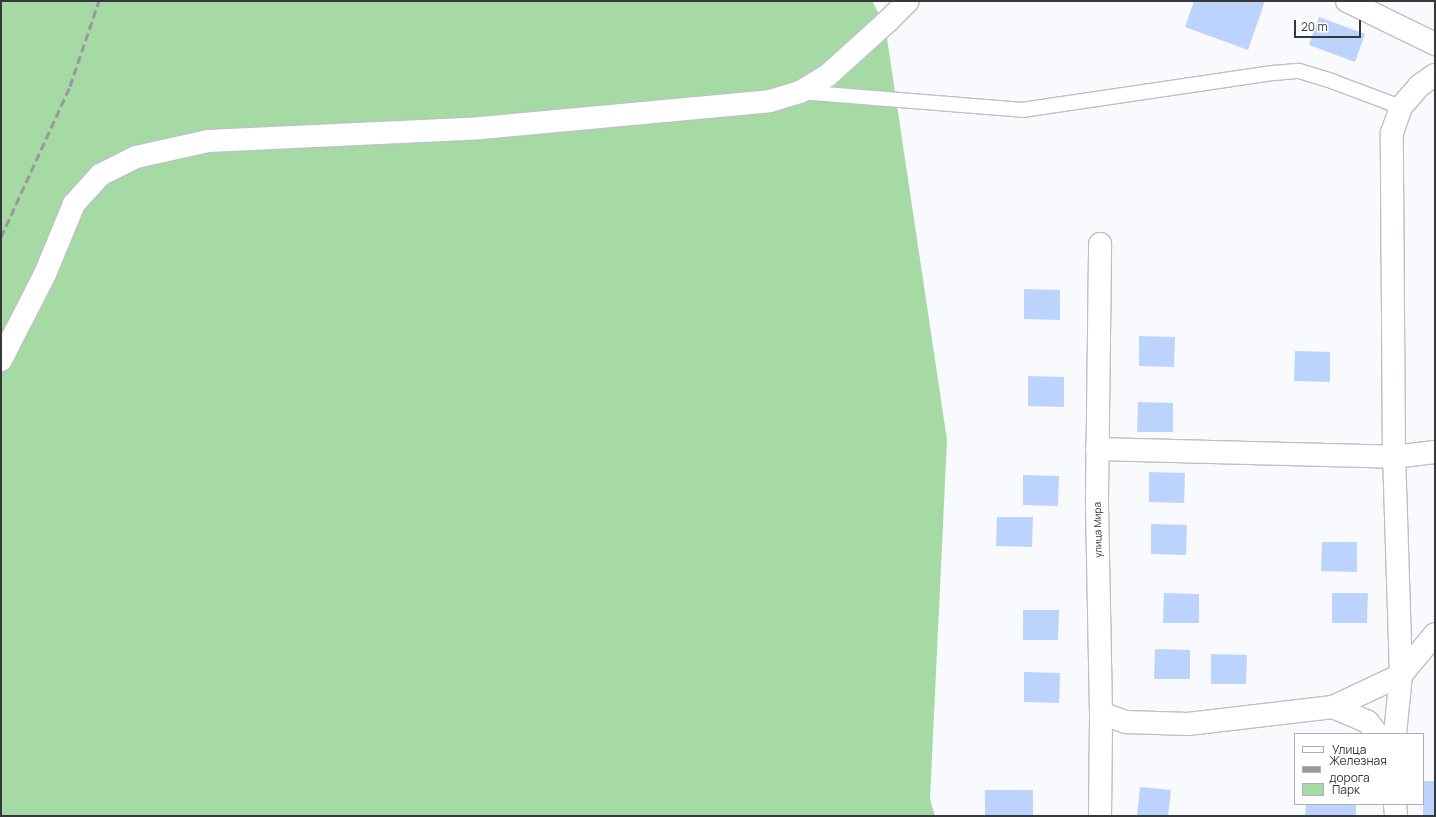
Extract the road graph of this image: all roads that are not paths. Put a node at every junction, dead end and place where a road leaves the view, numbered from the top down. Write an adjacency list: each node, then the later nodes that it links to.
1 (908, 1): 5 (street)
2 (1347, 1): 3 (street)
3 (1435, 44)
4 (1435, 75): 6 (street)
5 (800, 92): 6 (lane); 8 (street)
6 (1401, 107): 11 (street)
7 (1100, 244): 9 (street, улица Мира)
8 (1, 360)
9 (1097, 449): 11 (street); 15 (street, улица Мира)
10 (1435, 452): 11 (street)
11 (1394, 456): 13 (street)
12 (1435, 634): 13 (street)
13 (1401, 674): 14 (street); 17 (street)
14 (1333, 707): 15 (street); 16 (street)
15 (1101, 713): 19 (street, улица Мира)
16 (1376, 733)
17 (1395, 733)
18 (1396, 805): 20 (street)
19 (1100, 816)
20 (1396, 816)

